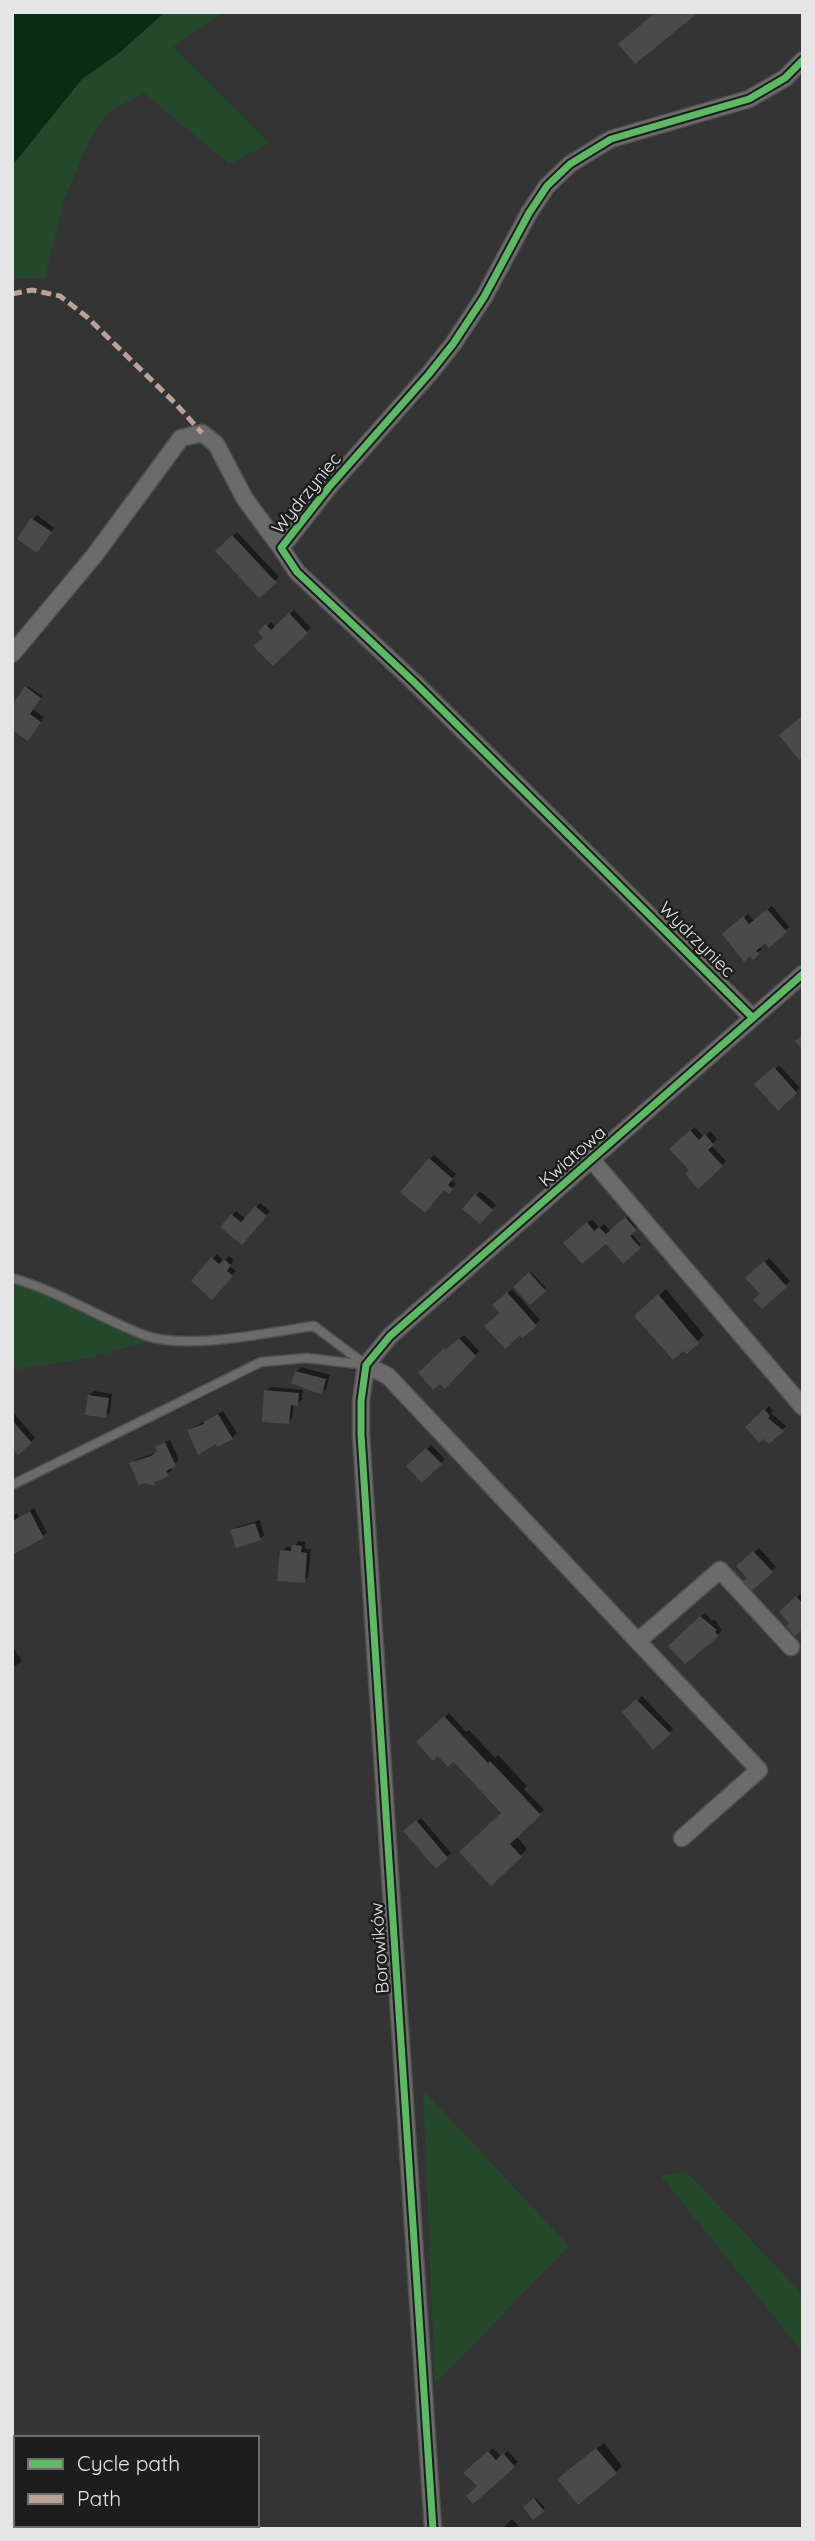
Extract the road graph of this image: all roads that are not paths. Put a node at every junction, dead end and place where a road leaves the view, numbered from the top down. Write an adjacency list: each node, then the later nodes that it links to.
1 (803, 60): 2 (street, Wydrzyniec)
2 (281, 548): 3 (street, Wydrzyniec); 5 (street, Wydrzyniec)
3 (12, 654)
4 (803, 975): 5 (street, Kwiatowa)
5 (753, 1018): 6 (street, Kwiatowa)
6 (591, 1159): 8 (street, Kwiatowa); 9 (street)
7 (12, 1278): 8 (lane)
8 (366, 1365): 10 (lane); 11 (street); 14 (street, Borowików)
9 (803, 1407)
10 (12, 1485)
11 (638, 1641): 12 (street); 13 (street)
12 (791, 1647)
13 (682, 1838)
14 (433, 2529)

